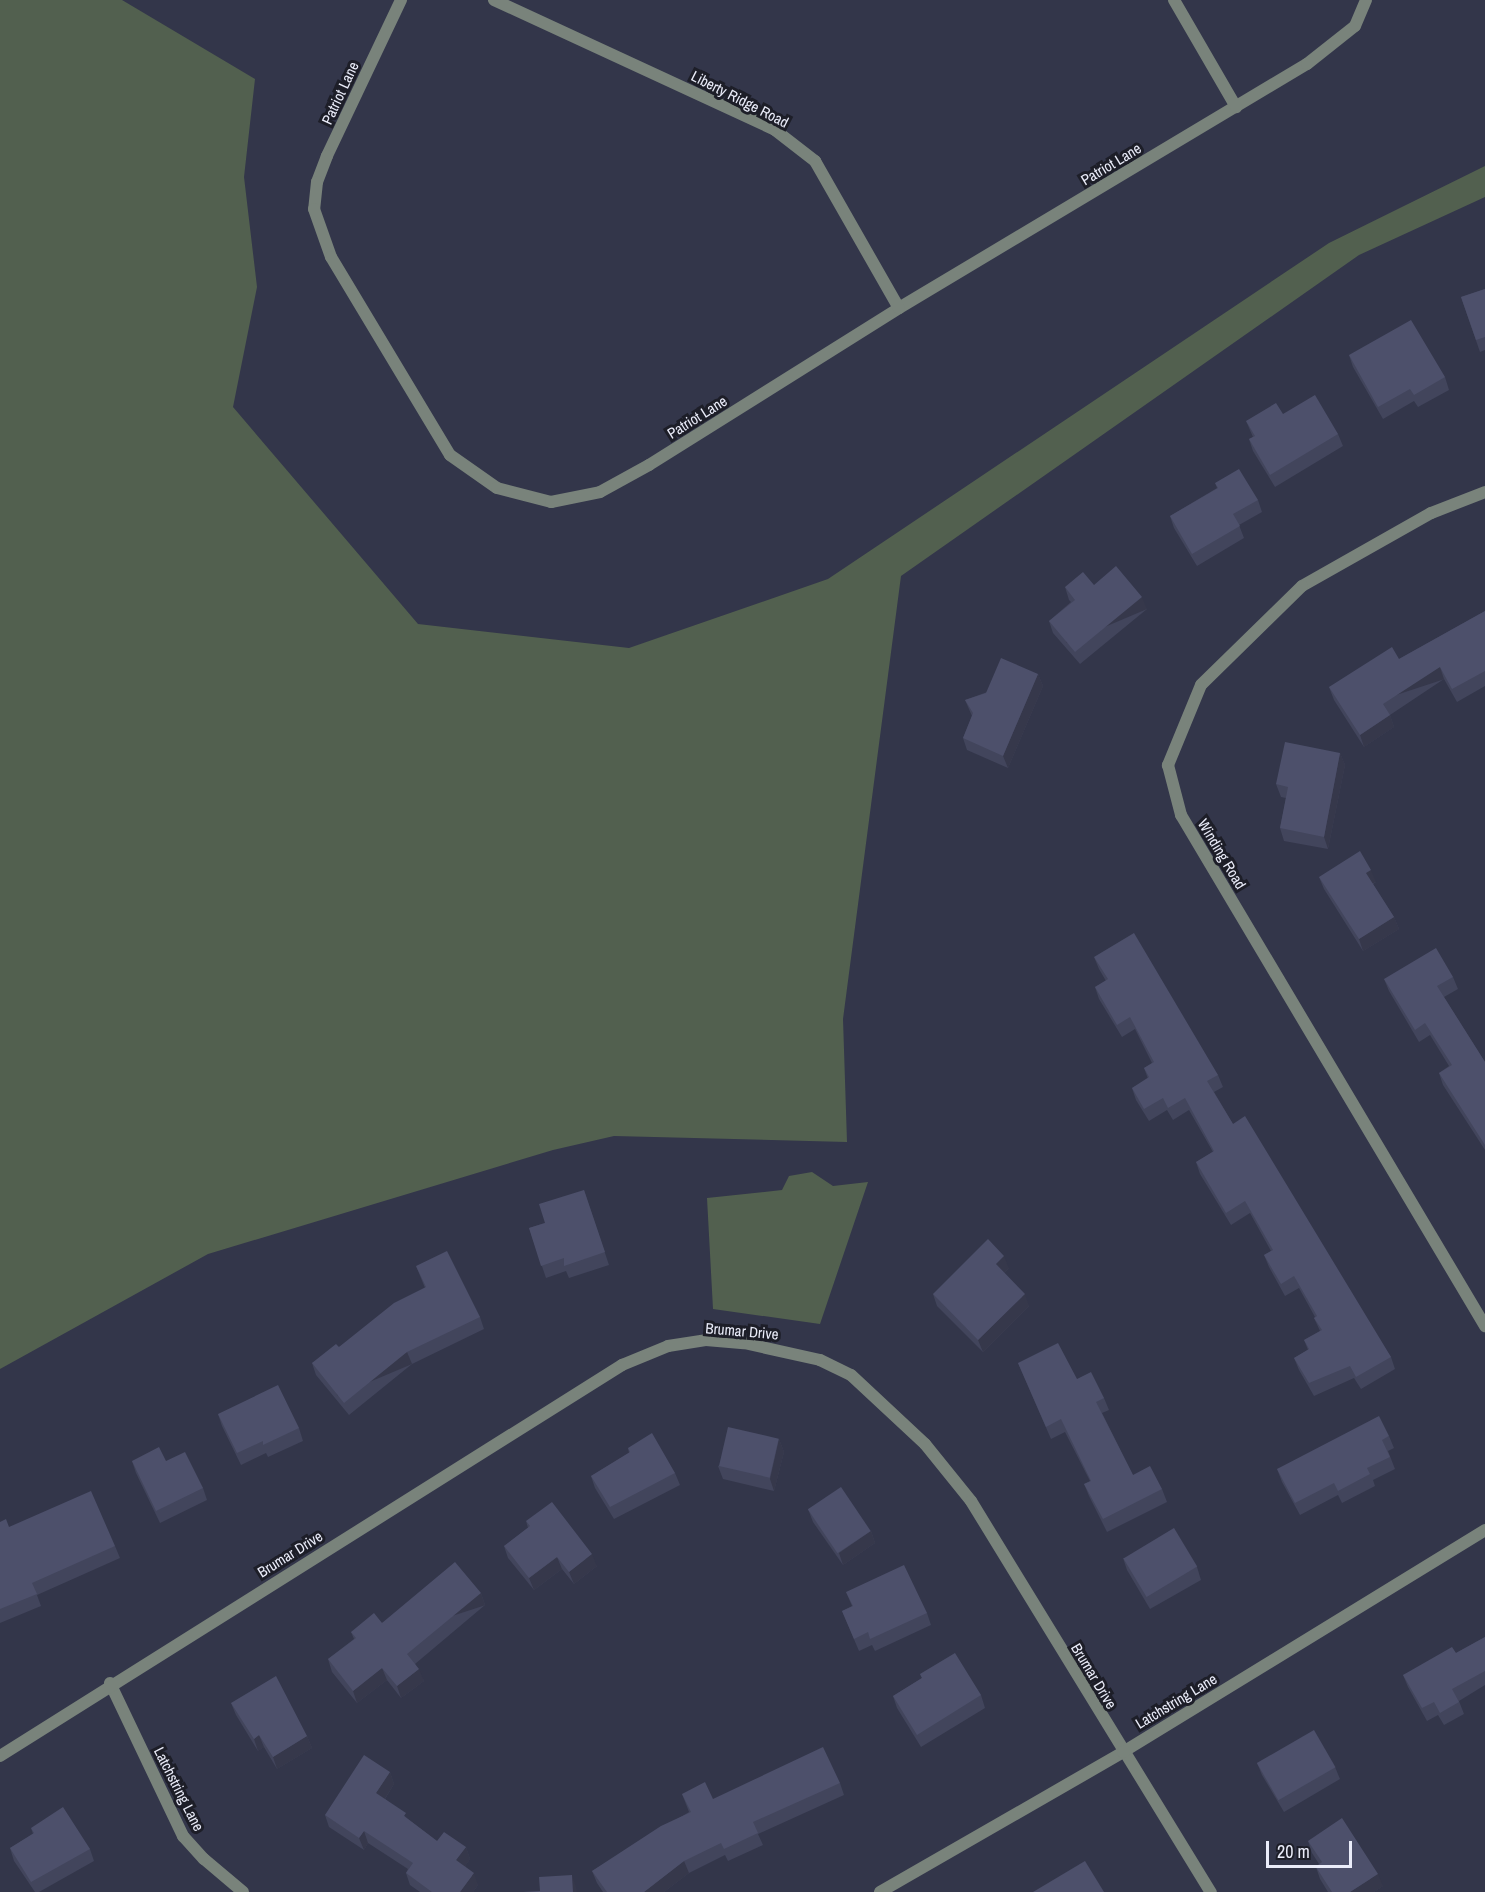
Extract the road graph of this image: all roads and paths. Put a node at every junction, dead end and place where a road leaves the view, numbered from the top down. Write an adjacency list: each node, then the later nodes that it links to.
1 (401, 0): 6 (street, Patriot Lane)
2 (494, 0): 6 (street, Liberty Ridge Road)
3 (1174, 0): 5 (street)
4 (1366, 0): 5 (street, Patriot Lane)
5 (1236, 107): 6 (street, Patriot Lane)
6 (899, 308)
7 (1485, 492): 8 (street, Winding Road)
8 (1485, 1326)
9 (1485, 1530): 11 (street, Latchstring Lane)
10 (110, 1683): 11 (street, Brumar Drive); 12 (street, Brumar Drive); 13 (street, Latchstring Lane)
11 (1123, 1752): 14 (street, Latchstring Lane); 15 (street, Brumar Drive)
12 (0, 1756)
13 (243, 1892)
14 (880, 1892)
15 (1211, 1892)

